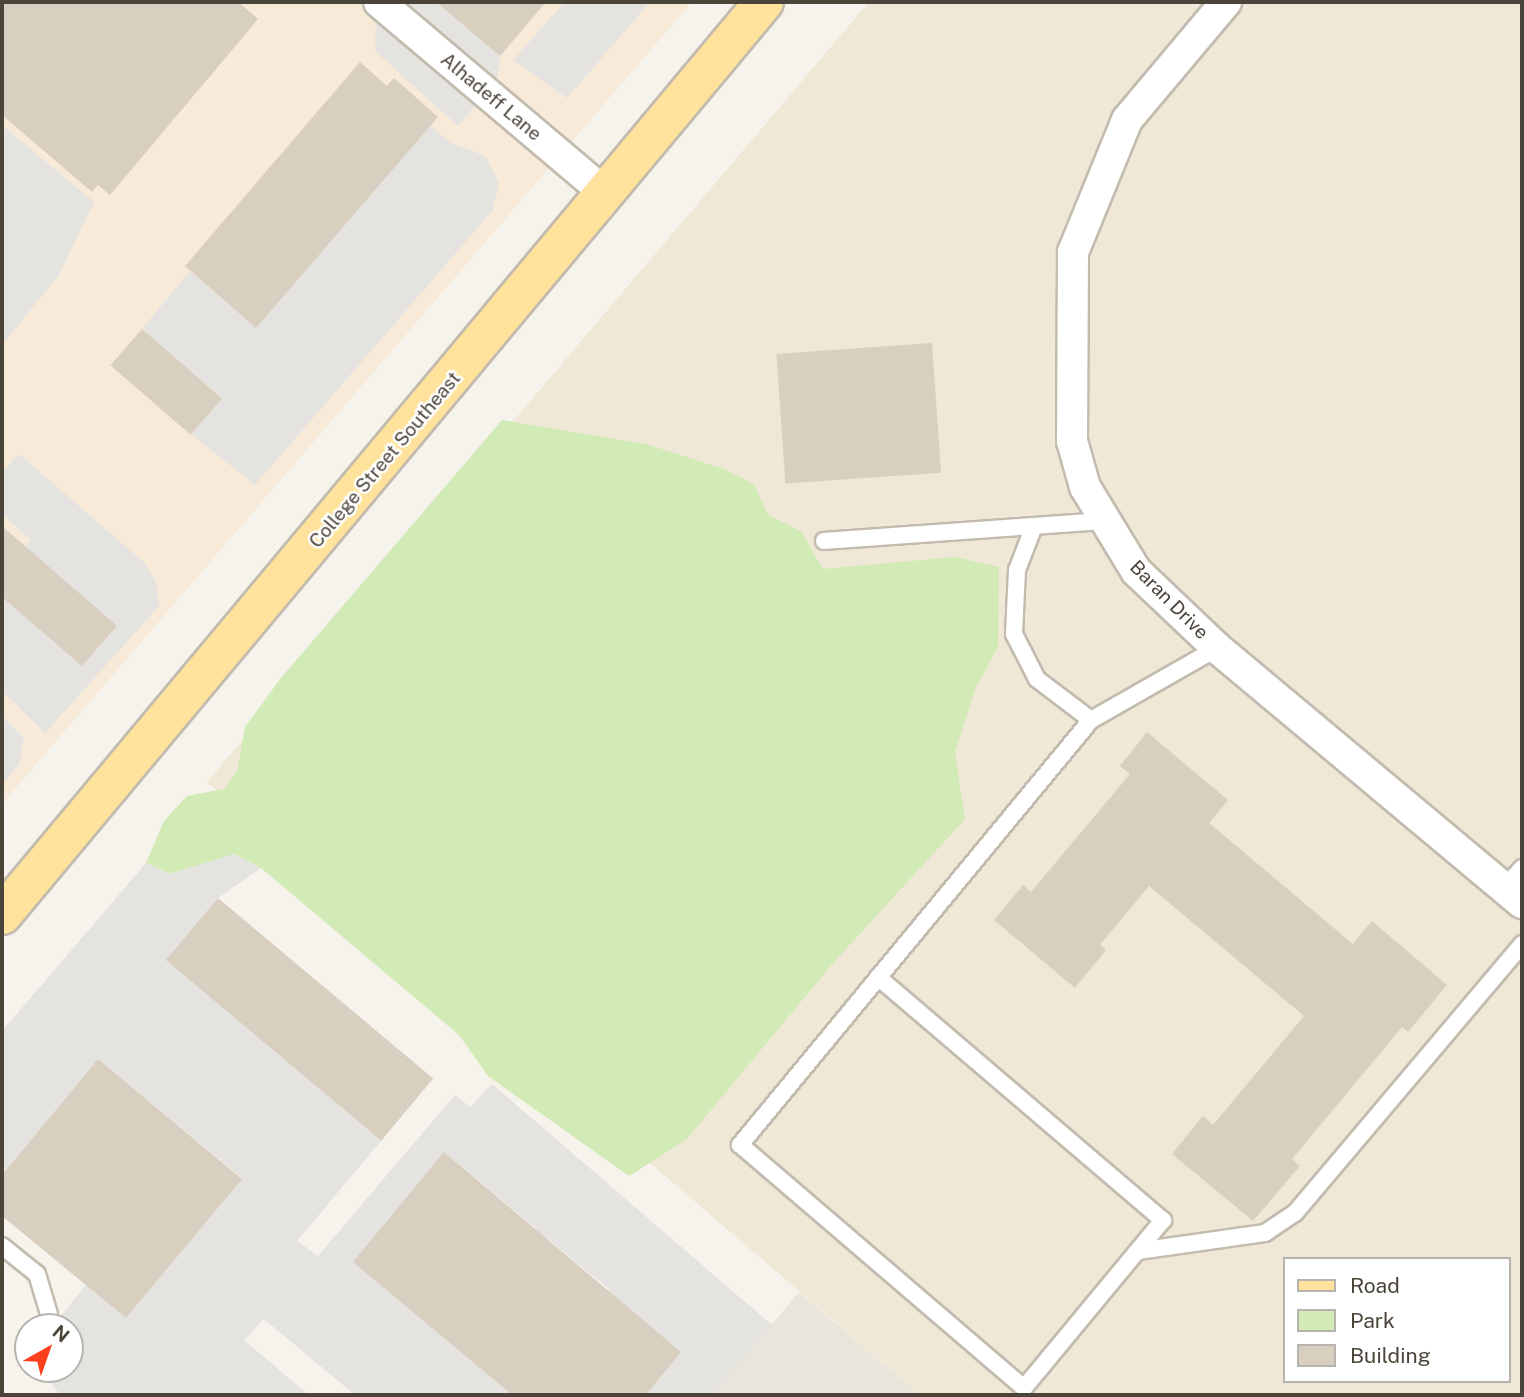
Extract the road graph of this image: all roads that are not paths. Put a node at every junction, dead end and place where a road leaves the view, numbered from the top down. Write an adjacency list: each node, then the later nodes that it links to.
1 (379, 2): 4 (street, Alhadeff Lane)
2 (764, 2): 4 (main road, College Street Southeast)
3 (1226, 2): 5 (street, Baran Drive)
4 (604, 192): 11 (main road, College Street Southeast)
5 (1102, 521): 6 (lane); 8 (street, Baran Drive)
6 (1034, 526): 7 (lane); 9 (lane)
7 (824, 541)
8 (1217, 648): 9 (lane); 10 (street, Baran Drive)
9 (1091, 720): 13 (lane)
10 (1516, 886)
11 (2, 915)
12 (1522, 944): 15 (lane)
13 (878, 977): 15 (lane); 15 (lane)
14 (2, 1246): 16 (lane)
15 (1138, 1251)
16 (49, 1313)

